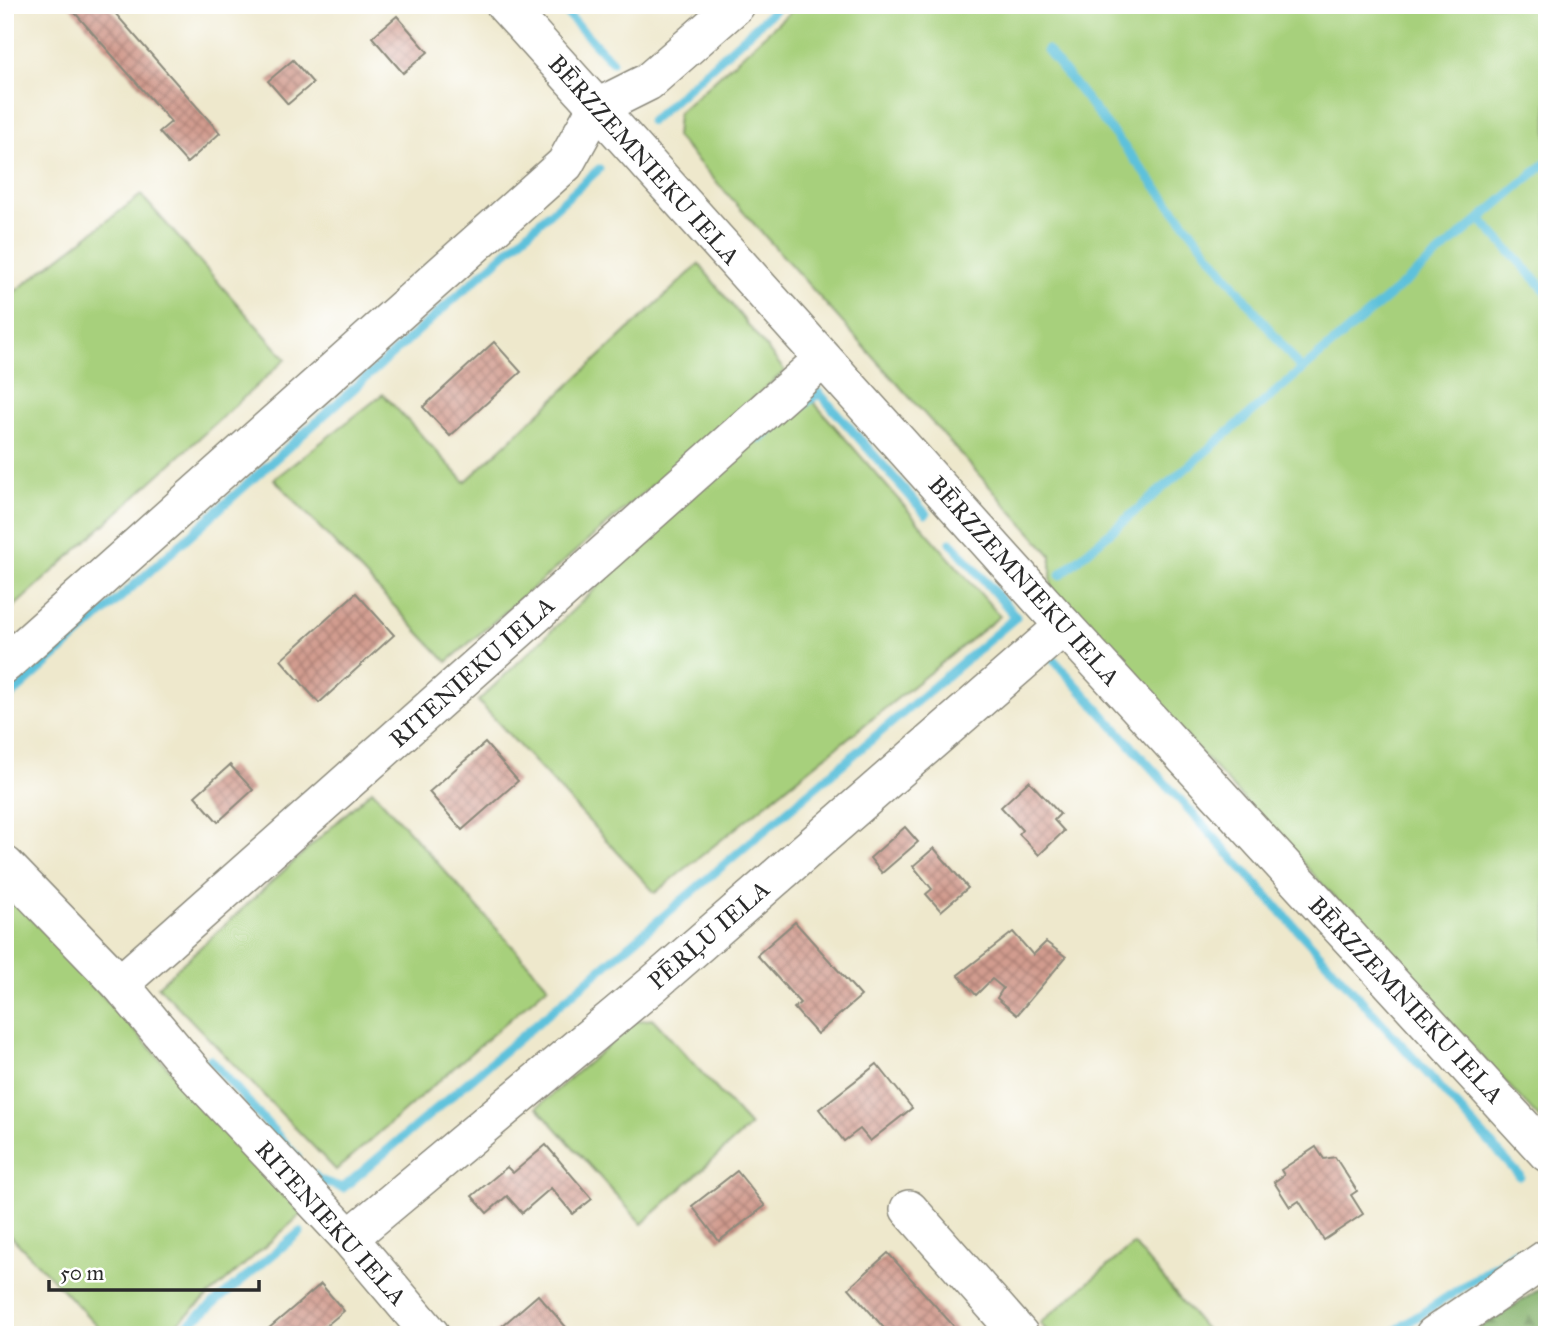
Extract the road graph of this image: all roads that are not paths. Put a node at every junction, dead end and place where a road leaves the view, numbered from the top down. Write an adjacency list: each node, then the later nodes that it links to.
1 (505, 5): 3 (street, BĒRZZEMNIEKU IELA)
2 (736, 5): 3 (street)
3 (596, 108): 4 (street, BĒRZZEMNIEKU IELA); 6 (street)
4 (823, 359): 5 (street, BĒRZZEMNIEKU IELA); 8 (street, RITENIEKU IELA)
5 (1064, 626): 9 (street, BĒRZZEMNIEKU IELA); 11 (street, PĒRĻU IELA)
6 (5, 664)
7 (5, 864): 8 (street, RITENIEKU IELA)
8 (120, 984): 11 (street, RITENIEKU IELA)
9 (1547, 1153)
10 (909, 1209): 14 (street)
11 (349, 1238): 13 (street, RITENIEKU IELA)
12 (1547, 1258): 15 (street)
13 (431, 1335)
14 (1020, 1335)
15 (1434, 1335)

